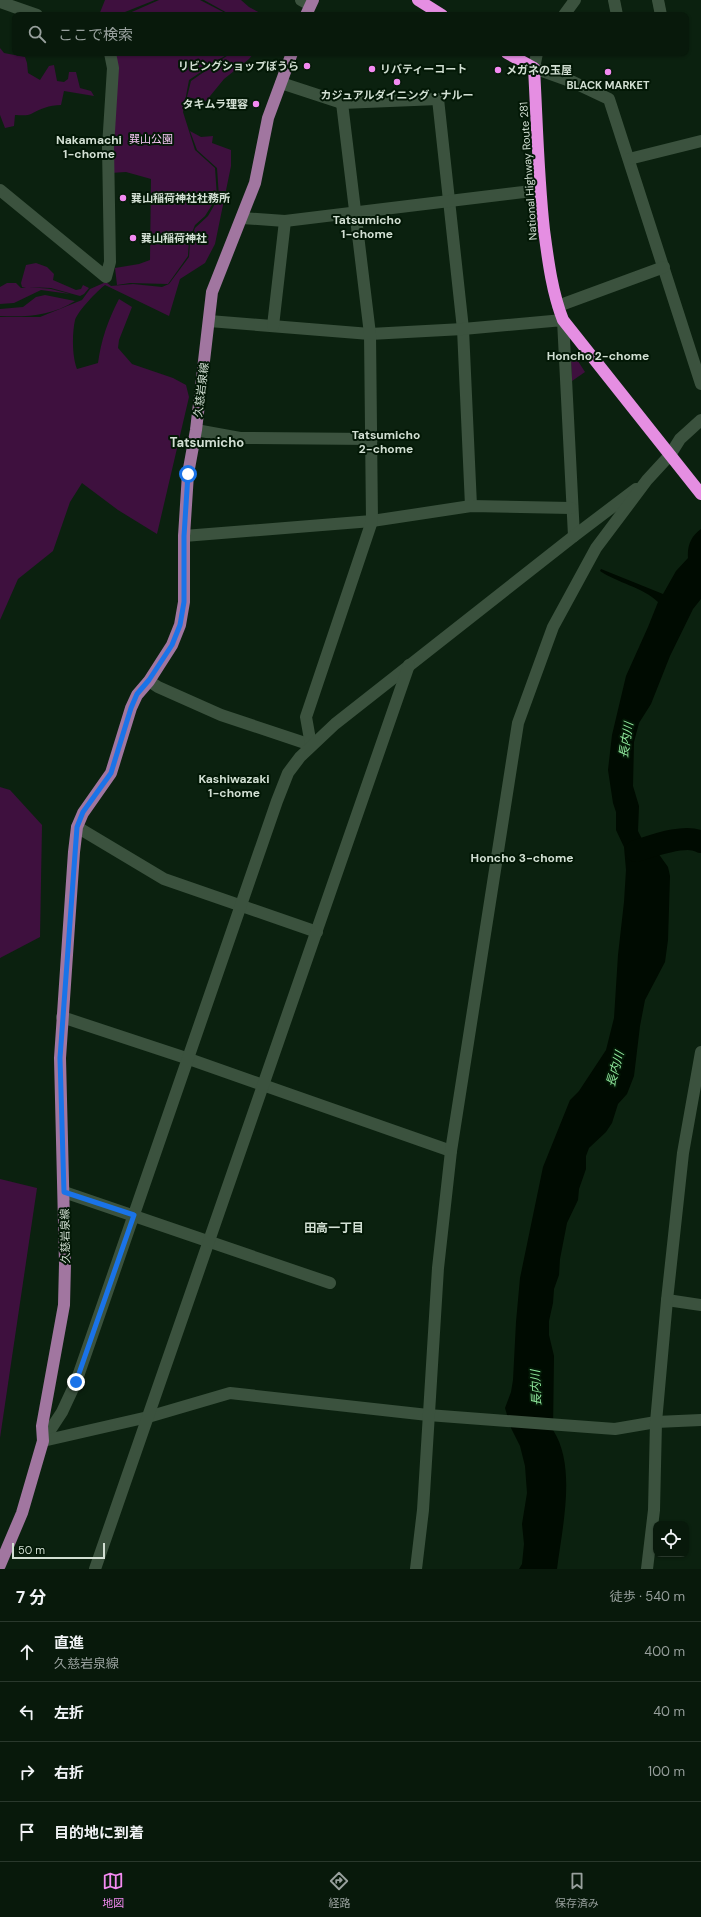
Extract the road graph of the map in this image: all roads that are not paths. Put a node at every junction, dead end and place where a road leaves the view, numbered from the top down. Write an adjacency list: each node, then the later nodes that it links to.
1 (418, 0): 7 (highway)
2 (576, 0): 8 (street)
3 (614, 0): 9 (street)
4 (658, 0): 10 (street)
5 (5, 2): 6 (street)
6 (29, 12)
7 (437, 12)
8 (566, 12)
9 (616, 12)
10 (660, 12)
11 (111, 56): 20 (street)
12 (291, 56): 16 (main road, 久慈岩泉線)
13 (512, 56): 15 (highway)
14 (536, 56): 15 (street)
15 (534, 68): 19 (street); 21 (highway, National Highway Route 281)
16 (281, 84): 17 (street); 24 (main road, 久慈岩泉線)
17 (342, 103): 22 (street); 23 (street)
18 (701, 141): 19 (street)
19 (629, 159): 26 (street)
20 (0, 190)
21 (540, 190): 22 (street); 27 (highway, National Highway Route 281)
22 (449, 202): 23 (street); 31 (street)
23 (356, 213): 25 (street); 32 (street)
24 (242, 218): 25 (street); 29 (main road, 久慈岩泉線)
25 (285, 221): 30 (street)
26 (664, 267): 27 (street); 33 (street)
27 (558, 306): 28 (highway, National Highway Route 281)
28 (563, 320): 31 (street); 37 (highway, National Highway Route 281); 41 (street)
29 (209, 322): 30 (street); 35 (main road, 久慈岩泉線)
30 (273, 326): 32 (street)
31 (463, 329): 32 (street); 40 (street)
32 (370, 334): 36 (street)
33 (701, 384)
34 (701, 420): 37 (street)
35 (196, 430): 36 (street); 43 (main road, 久慈岩泉線)
36 (372, 439): 42 (street)
37 (670, 455): 38 (street); 39 (highway, National Highway Route 281)
38 (647, 480): 44 (street); 55 (street)
39 (701, 494)
40 (472, 506): 41 (street); 42 (street)
41 (571, 508): 44 (street)
42 (372, 521): 43 (street); 47 (street)
43 (184, 536): 46 (main road, 久慈岩泉線)
44 (574, 536): 45 (street)
45 (409, 665): 47 (street); 50 (street)
46 (149, 680): 47 (street); 48 (main road, 久慈岩泉線)
47 (311, 745): 49 (street)
48 (77, 827): 49 (street); 51 (main road, 久慈岩泉線)
49 (241, 905): 50 (street); 53 (street)
50 (317, 932): 54 (street)
51 (62, 1017): 53 (street); 56 (main road, 久慈岩泉線)
52 (701, 1052): 60 (street)
53 (189, 1059): 54 (street); 57 (street)
54 (264, 1086): 55 (street); 58 (street)
55 (451, 1151): 62 (street)
56 (64, 1192): 57 (street); 66 (main road, 久慈岩泉線)
57 (134, 1215): 58 (street); 66 (street)
58 (210, 1240): 59 (street); 63 (street)
59 (330, 1282)
60 (667, 1300): 61 (street); 65 (street)
61 (701, 1305)
62 (428, 1415): 63 (street); 65 (street); 69 (street)
63 (148, 1417): 66 (street); 68 (street)
64 (701, 1420): 65 (street)
65 (656, 1422): 70 (street)
66 (43, 1442): 67 (main road, 久慈岩泉線)
67 (0, 1565)
68 (95, 1569)
69 (416, 1569)
70 (648, 1569)

